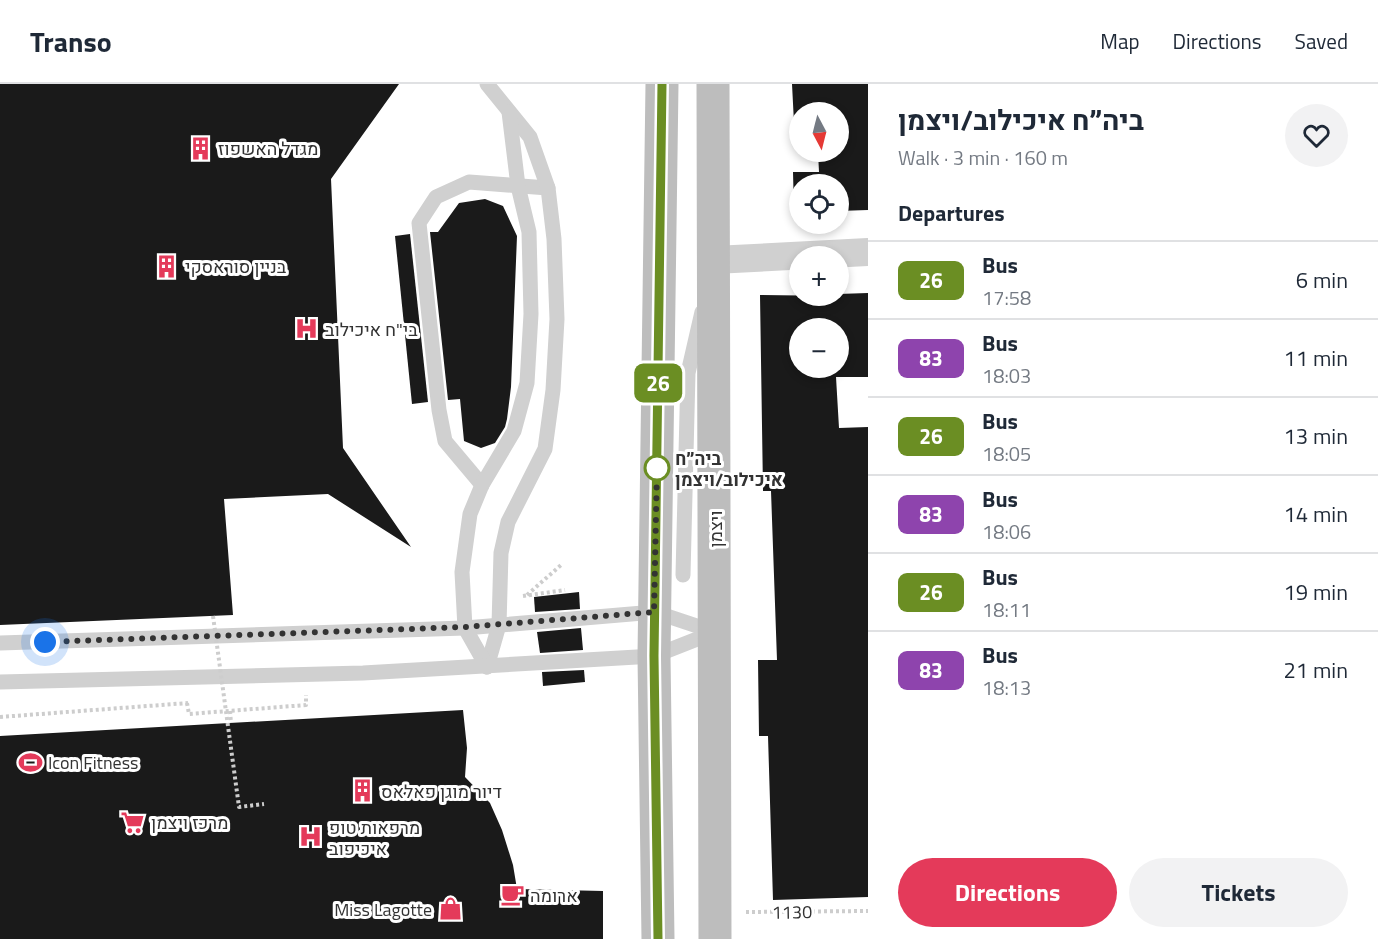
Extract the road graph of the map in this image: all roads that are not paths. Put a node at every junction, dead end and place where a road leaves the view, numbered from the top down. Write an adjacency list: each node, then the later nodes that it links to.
1 (487, 84): 4 (lane)
2 (662, 84): 11 (street)
3 (713, 84): 8 (street, ויצמן)
4 (509, 109): 5 (lane); 6 (lane)
5 (518, 186): 6 (lane); 9 (lane); 9 (lane)
6 (548, 188): 12 (lane)
7 (868, 252): 8 (street)
8 (714, 260): 10 (lane); 14 (street, ויצמן)
9 (483, 485): 13 (lane)
10 (683, 575)
11 (654, 612): 12 (lane); 14 (lane); 16 (street)
12 (499, 625): 13 (lane); 17 (lane)
13 (465, 627): 15 (lane); 17 (lane)
14 (715, 632): 16 (lane); 19 (street, ויצמן)
15 (0, 643)
16 (654, 656): 17 (lane); 20 (street)
17 (487, 667): 18 (lane)
18 (0, 682)
19 (715, 926)
20 (658, 939)

